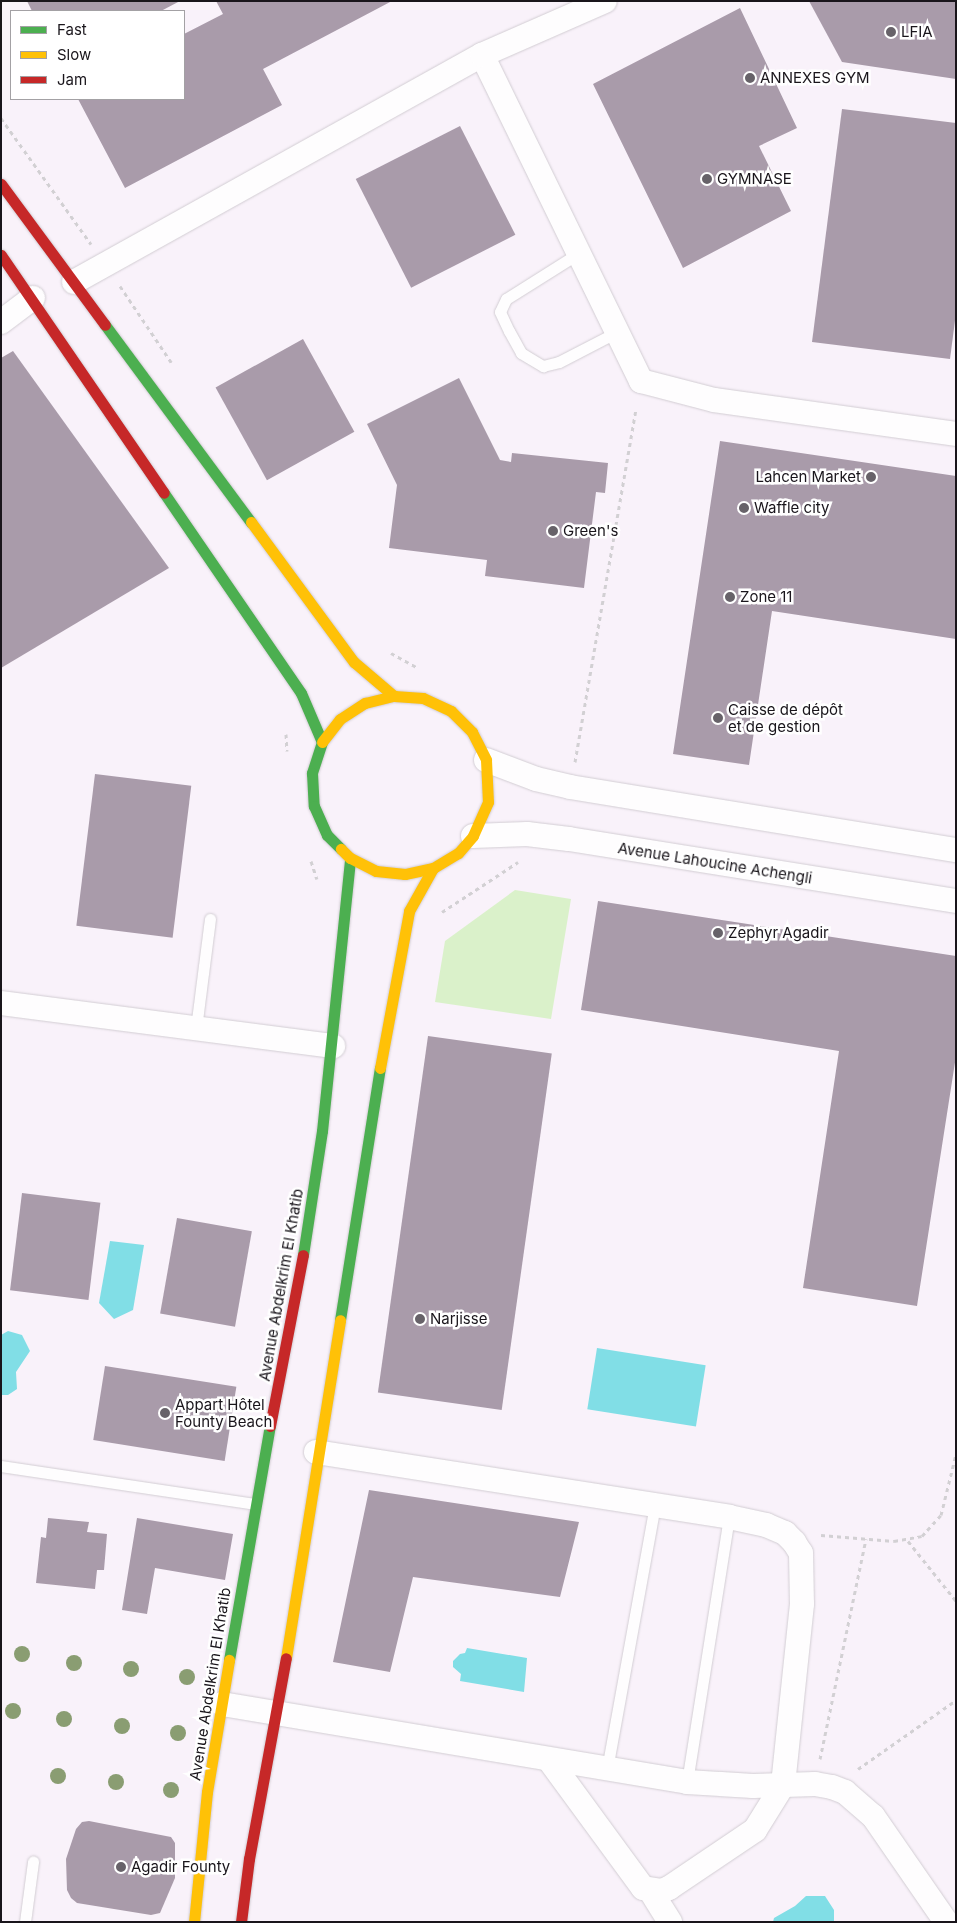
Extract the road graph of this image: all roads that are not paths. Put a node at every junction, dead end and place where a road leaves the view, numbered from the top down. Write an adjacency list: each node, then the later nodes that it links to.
1 (605, 1): 2 (street)
2 (566, 10): 3 (street)
3 (482, 55): 5 (street); 7 (street)
4 (1, 184): 7 (street)
5 (579, 253): 10 (street); 10 (lane)
6 (1, 255): 8 (street)
7 (74, 282): 12 (street)
8 (33, 298): 9 (street); 13 (street)
9 (1, 322)
10 (617, 332): 11 (street)
11 (956, 434)
12 (394, 696): 13 (street); 14 (street)
13 (322, 742): 17 (street)
14 (486, 760): 15 (street); 16 (street)
15 (473, 836): 18 (street); 19 (street, Avenue Lahoucine Achengli)
16 (956, 850)
17 (350, 858): 18 (street); 23 (street, Avenue Abdelkrim El Khatib)
18 (433, 868): 24 (street)
19 (956, 901)
20 (210, 919): 22 (lane)
21 (1, 1003): 22 (street)
22 (196, 1028): 23 (street)
23 (333, 1046): 26 (street, Avenue Abdelkrim El Khatib)
24 (316, 1452): 27 (street); 30 (street)
25 (1, 1466): 26 (lane)
26 (254, 1504): 29 (street, Avenue Abdelkrim El Khatib)
27 (655, 1505): 28 (street); 32 (lane)
28 (729, 1517): 33 (lane); 34 (street)
29 (222, 1704): 30 (street); 38 (street, Avenue Abdelkrim El Khatib)
30 (277, 1714): 31 (street); 39 (street)
31 (550, 1761): 32 (street); 36 (street)
32 (607, 1769): 33 (street)
33 (687, 1782): 34 (street)
34 (783, 1785): 36 (street); 41 (street)
35 (33, 1862): 37 (lane)
36 (650, 1890): 40 (street)
37 (25, 1922)
38 (194, 1922)
39 (242, 1922)
40 (670, 1922)
41 (946, 1922)

